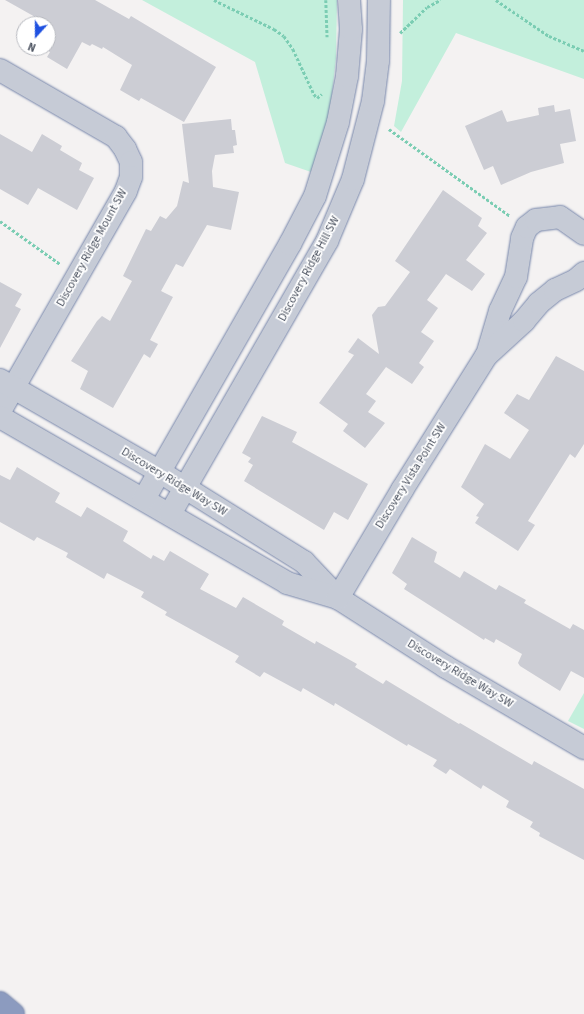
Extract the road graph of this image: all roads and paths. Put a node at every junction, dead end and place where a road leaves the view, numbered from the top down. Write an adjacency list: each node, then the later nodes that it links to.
1 (214, 0): 11 (path)
2 (326, 0): 8 (path)
3 (349, 0): 22 (street)
4 (379, 0): 23 (street, Discovery Ridge Hill SW)
5 (440, 0): 7 (path)
6 (496, 0): 9 (path)
7 (400, 33)
8 (327, 43)
9 (584, 50)
10 (0, 70): 19 (street, Discovery Ridge Mount SW)
11 (323, 90)
12 (389, 129): 14 (path)
13 (0, 221): 16 (path)
14 (527, 227): 15 (street); 18 (street, Discovery Vista Point SW)
15 (584, 234)
16 (64, 266)
17 (584, 273): 18 (street, Discovery Vista Point SW)
18 (486, 356): 26 (street, Discovery Vista Point SW)
19 (7, 383): 20 (street, Discovery Ridge Mount SW); 22 (street, Discovery Ridge Way SW)
20 (0, 411)
21 (0, 417): 24 (street, Discovery Ridge Way SW)
22 (160, 472): 23 (street, Discovery Ridge Way SW); 24 (street)
23 (185, 488): 25 (street, Discovery Ridge Hill SW); 26 (street, Discovery Ridge Way SW)
24 (144, 499): 25 (street, Discovery Ridge Way SW)
25 (170, 514): 26 (street, Discovery Ridge Way SW)
26 (338, 598): 27 (street, Discovery Ridge Way SW)
27 (584, 748)
28 (0, 1003): 29 (highway)
29 (13, 1014)

